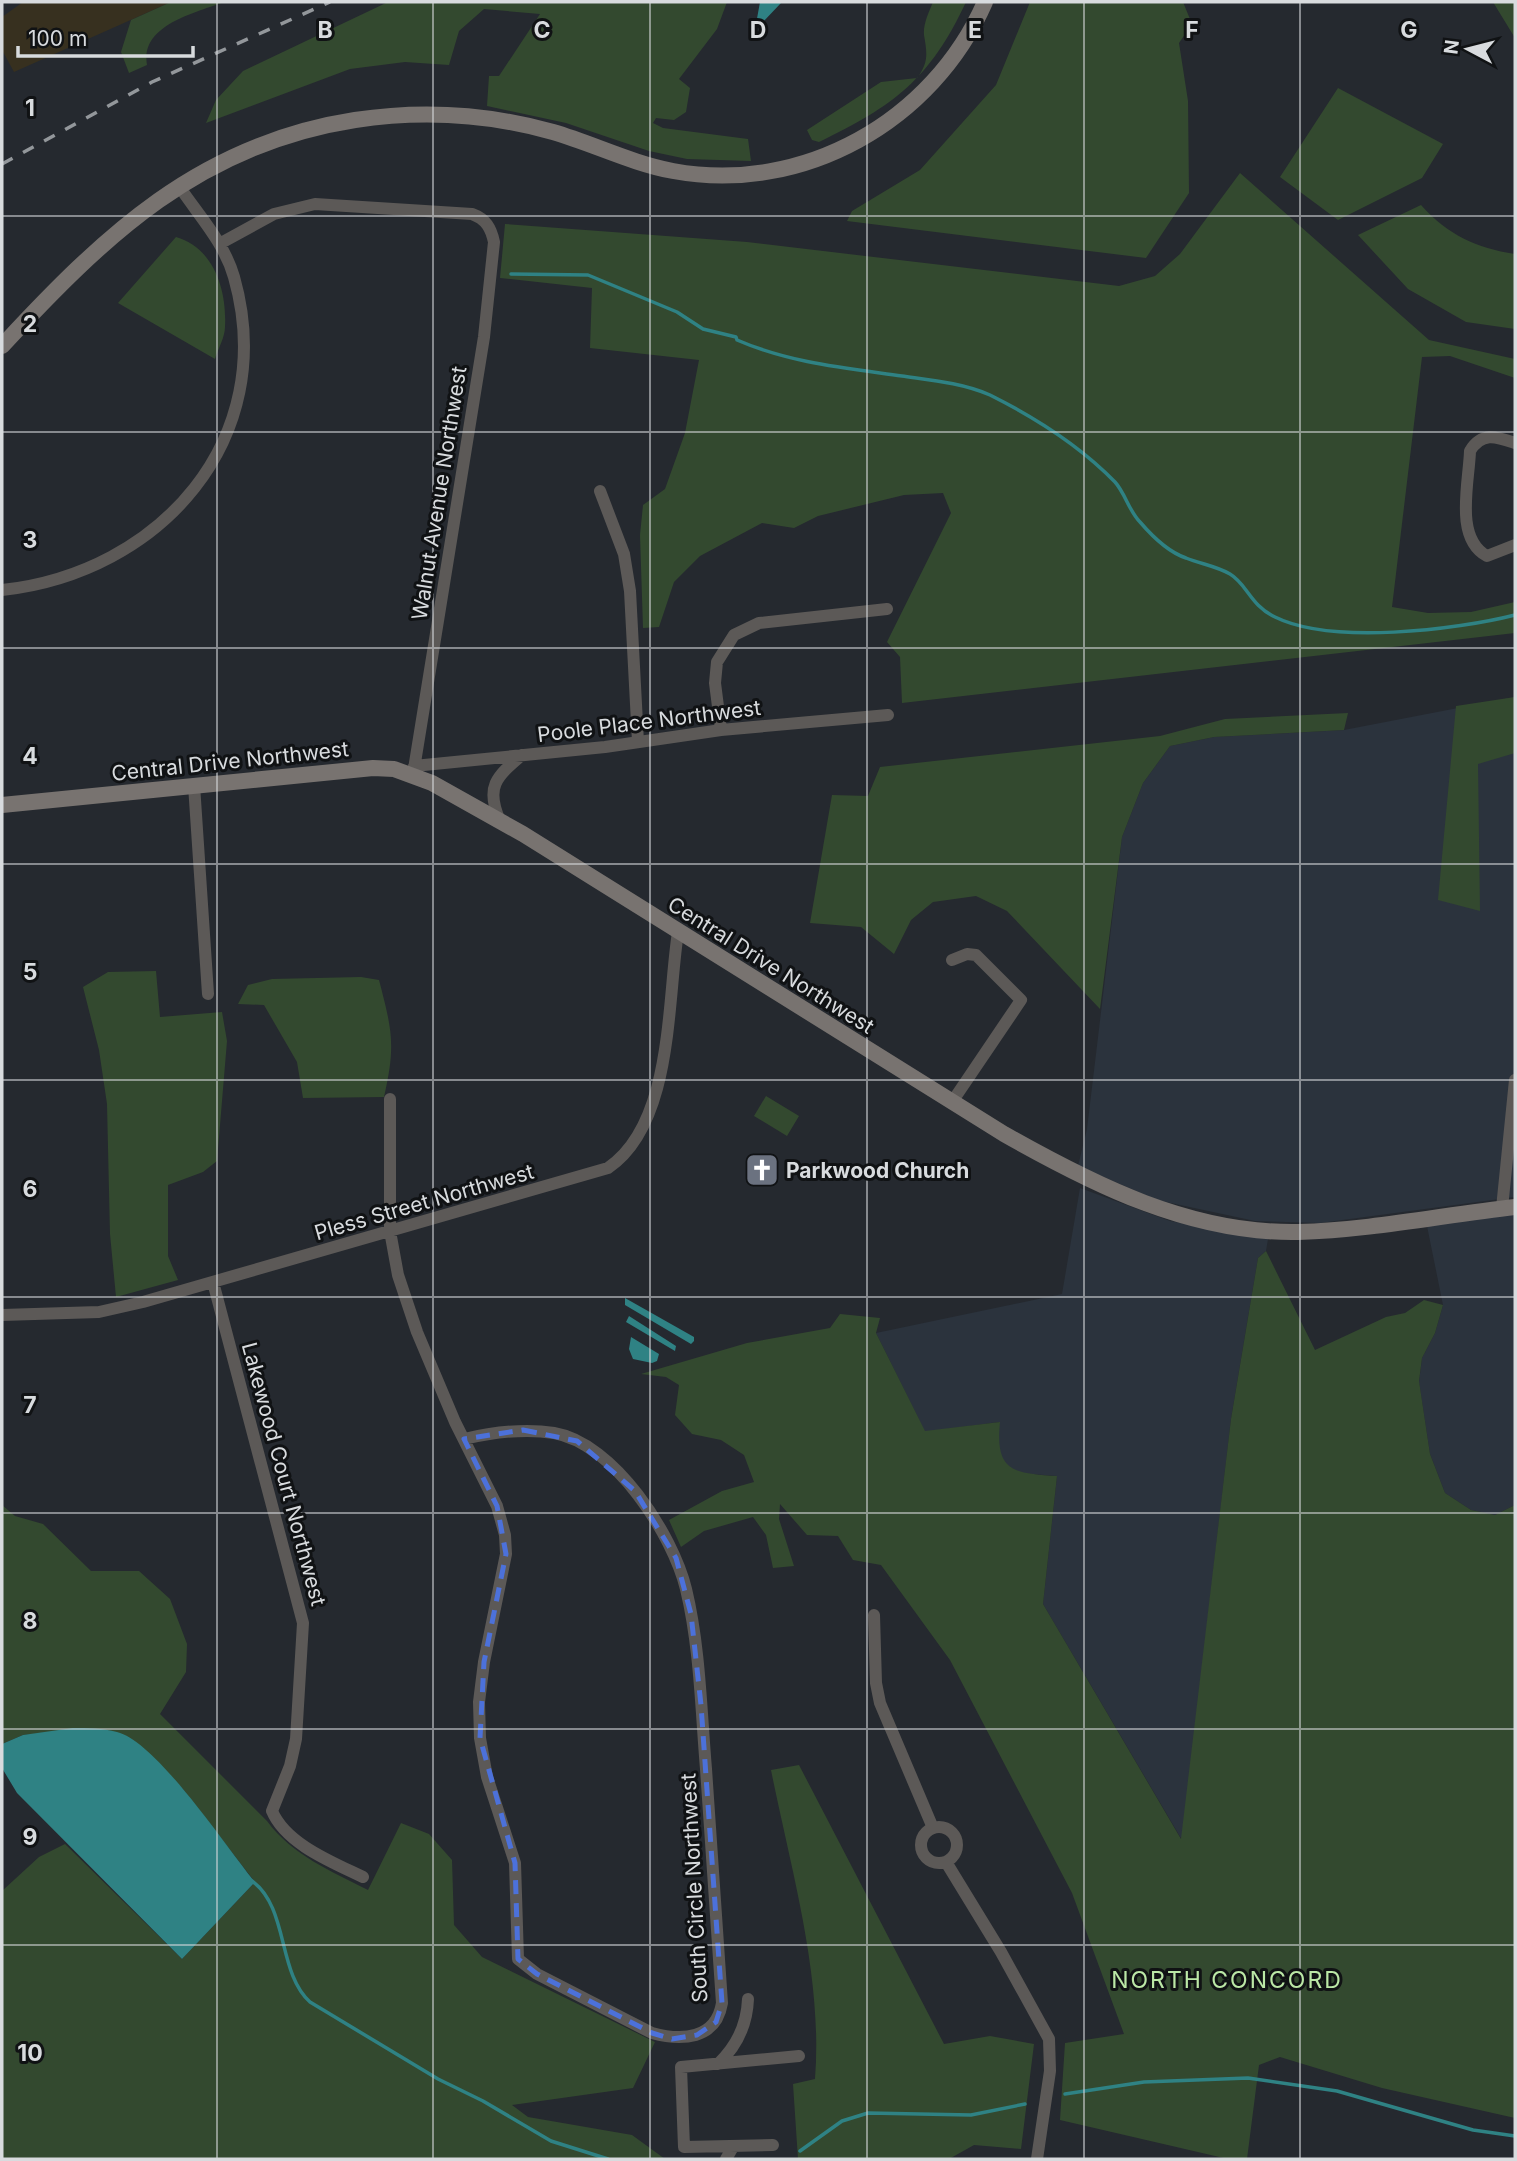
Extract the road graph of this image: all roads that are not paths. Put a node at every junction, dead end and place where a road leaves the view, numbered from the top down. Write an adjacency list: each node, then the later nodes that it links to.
1 (985, 2): 2 (street)
2 (180, 186): 3 (street); 4 (street)
3 (221, 243): 8 (street); 14 (street, Walnut Avenue Northwest)
4 (2, 346)
5 (1515, 443): 7 (street)
6 (600, 491): 12 (street)
7 (1515, 545)
8 (2, 590)
9 (887, 609): 11 (street)
10 (888, 715): 11 (street, Poole Place Northwest)
11 (721, 730): 12 (street, Poole Place Northwest)
12 (638, 742): 13 (street, Poole Place Northwest)
13 (522, 755): 14 (street, Poole Place Northwest); 17 (street)
14 (414, 771): 15 (street, Central Drive Northwest); 17 (street, Central Drive Northwest)
15 (194, 785): 16 (street, Central Drive Northwest); 20 (street)
16 (2, 806)
17 (500, 821): 18 (street, Central Drive Northwest)
18 (678, 932): 23 (street, Central Drive Northwest); 25 (street, Pless Street Northwest)
19 (952, 960): 23 (street)
20 (208, 994)
21 (1515, 1080): 24 (street)
22 (390, 1099): 25 (street, South Circle Northwest)
23 (952, 1102): 24 (street, Central Drive Northwest)
24 (1509, 1208)
25 (390, 1231): 26 (street, Pless Street Northwest); 28 (street, South Circle Northwest)
26 (213, 1282): 27 (street, Pless Street Northwest); 32 (street, Lakewood Court Northwest)
27 (2, 1315)
28 (464, 1439): 28 (street, South Circle Northwest)
29 (874, 1615): 30 (street)
30 (933, 1828): 31 (street); 31 (street)
31 (946, 1862): 40 (street)
32 (362, 1877)
33 (748, 1999): 35 (street)
34 (799, 2056): 35 (street)
35 (718, 2064): 37 (street)
36 (773, 2145): 37 (street)
37 (733, 2147): 38 (street); 39 (street)
38 (726, 2159)
39 (737, 2159)
40 (1037, 2159)

